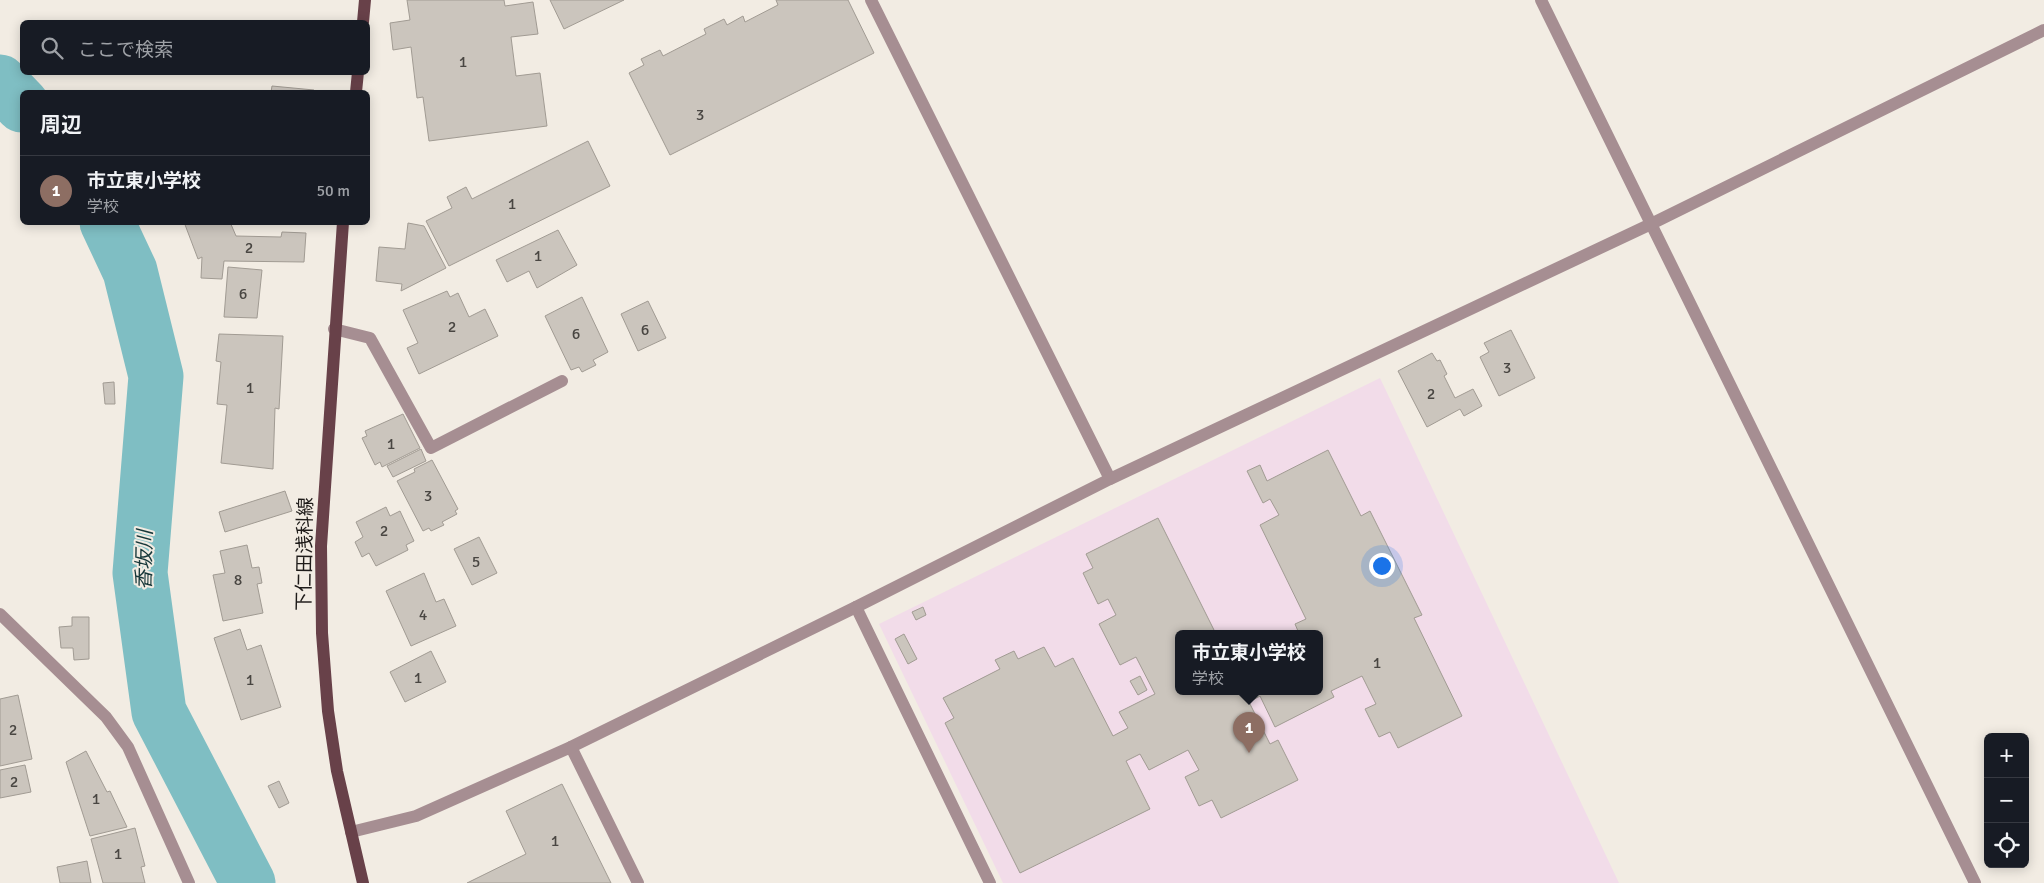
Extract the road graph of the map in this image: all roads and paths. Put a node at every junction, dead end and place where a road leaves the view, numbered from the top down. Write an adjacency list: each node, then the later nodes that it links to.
1 (365, 0): 4 (main road)
2 (870, 0): 12 (street)
3 (1541, 0): 8 (street)
4 (363, 20)
5 (2044, 30): 8 (street)
6 (358, 75): 7 (main road)
7 (356, 90)
8 (1650, 224): 12 (street); 21 (street)
9 (343, 225): 10 (main road, 下仁田浅科線)
10 (334, 329): 11 (street); 16 (main road, 下仁田浅科線)
11 (562, 381)
12 (1110, 479): 13 (street)
13 (856, 607): 15 (street); 20 (street)
14 (0, 614): 17 (street)
15 (571, 747): 16 (street); 19 (street)
16 (351, 832): 18 (main road, 下仁田浅科線)
17 (190, 883)
18 (363, 883)
19 (638, 883)
20 (990, 883)
21 (1975, 883)

